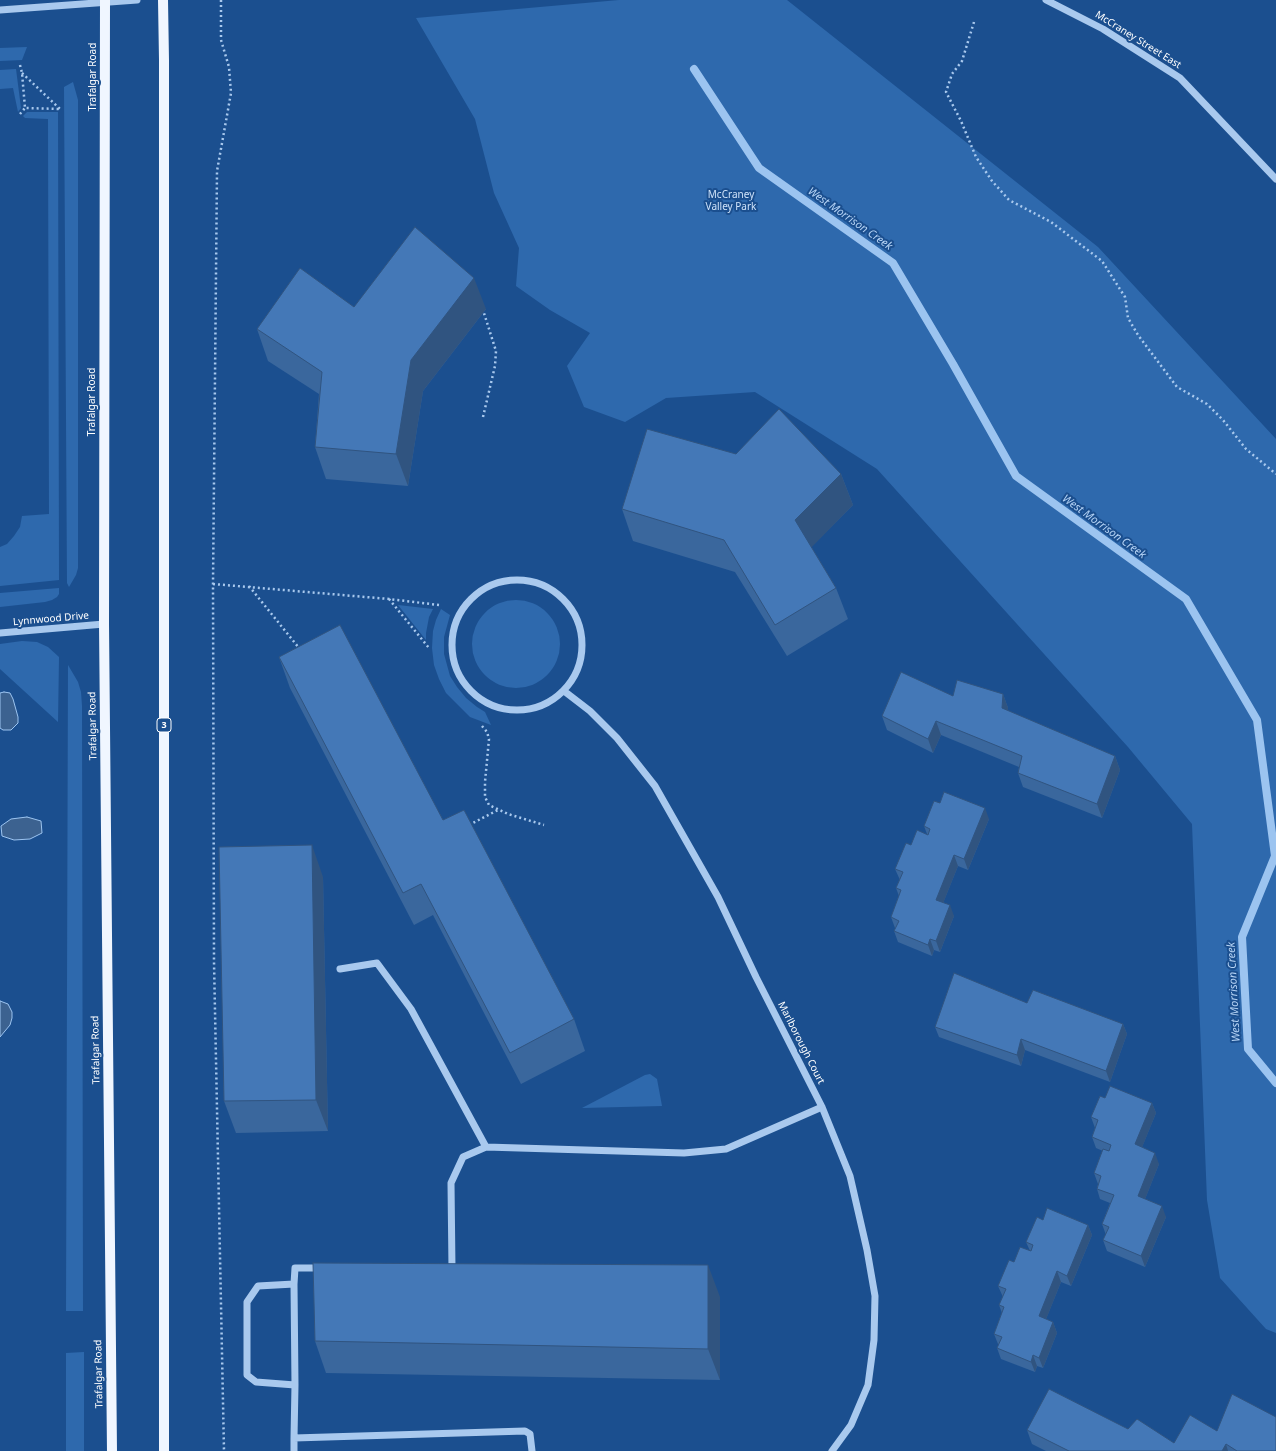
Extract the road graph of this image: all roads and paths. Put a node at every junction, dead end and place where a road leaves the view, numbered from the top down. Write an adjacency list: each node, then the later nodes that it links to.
1 (137, 0): 5 (street)
2 (163, 0): 40 (main road, 3)
3 (221, 0): 16 (path)
4 (1046, 0): 12 (street, McCraney Street East)
5 (105, 2): 6 (street); 20 (main road, Trafalgar Road)
6 (0, 10)
7 (974, 22): 15 (path)
8 (20, 65): 9 (path)
9 (22, 73): 10 (path); 10 (path)
10 (26, 108): 11 (path)
11 (20, 114)
12 (1276, 179)
13 (481, 303): 14 (path)
14 (483, 417)
15 (1276, 474)
16 (213, 584): 17 (path); 41 (path)
17 (249, 586): 18 (path); 22 (path)
18 (389, 599): 19 (path); 23 (path)
19 (439, 605)
20 (104, 624): 21 (street, Lynnwood Drive); 39 (main road, Trafalgar Road)
21 (0, 633)
22 (299, 648)
23 (429, 648)
24 (564, 691): 24 (street); 30 (street, Marlborough Court)
25 (482, 726): 26 (path)
26 (499, 810): 27 (path); 28 (path)
27 (544, 825)
28 (466, 826)
29 (340, 969): 31 (street)
30 (822, 1106): 31 (street); 44 (street, Marlborough Court)
31 (486, 1147): 34 (street)
32 (327, 1268): 36 (street)
33 (436, 1269): 34 (street)
34 (452, 1269): 35 (street)
35 (460, 1269)
36 (294, 1284): 37 (street); 37 (street)
37 (295, 1385): 38 (street)
38 (294, 1438): 42 (street); 43 (street)
39 (112, 1451)
40 (164, 1451)
41 (224, 1451)
42 (294, 1451)
43 (532, 1451)
44 (832, 1451)

